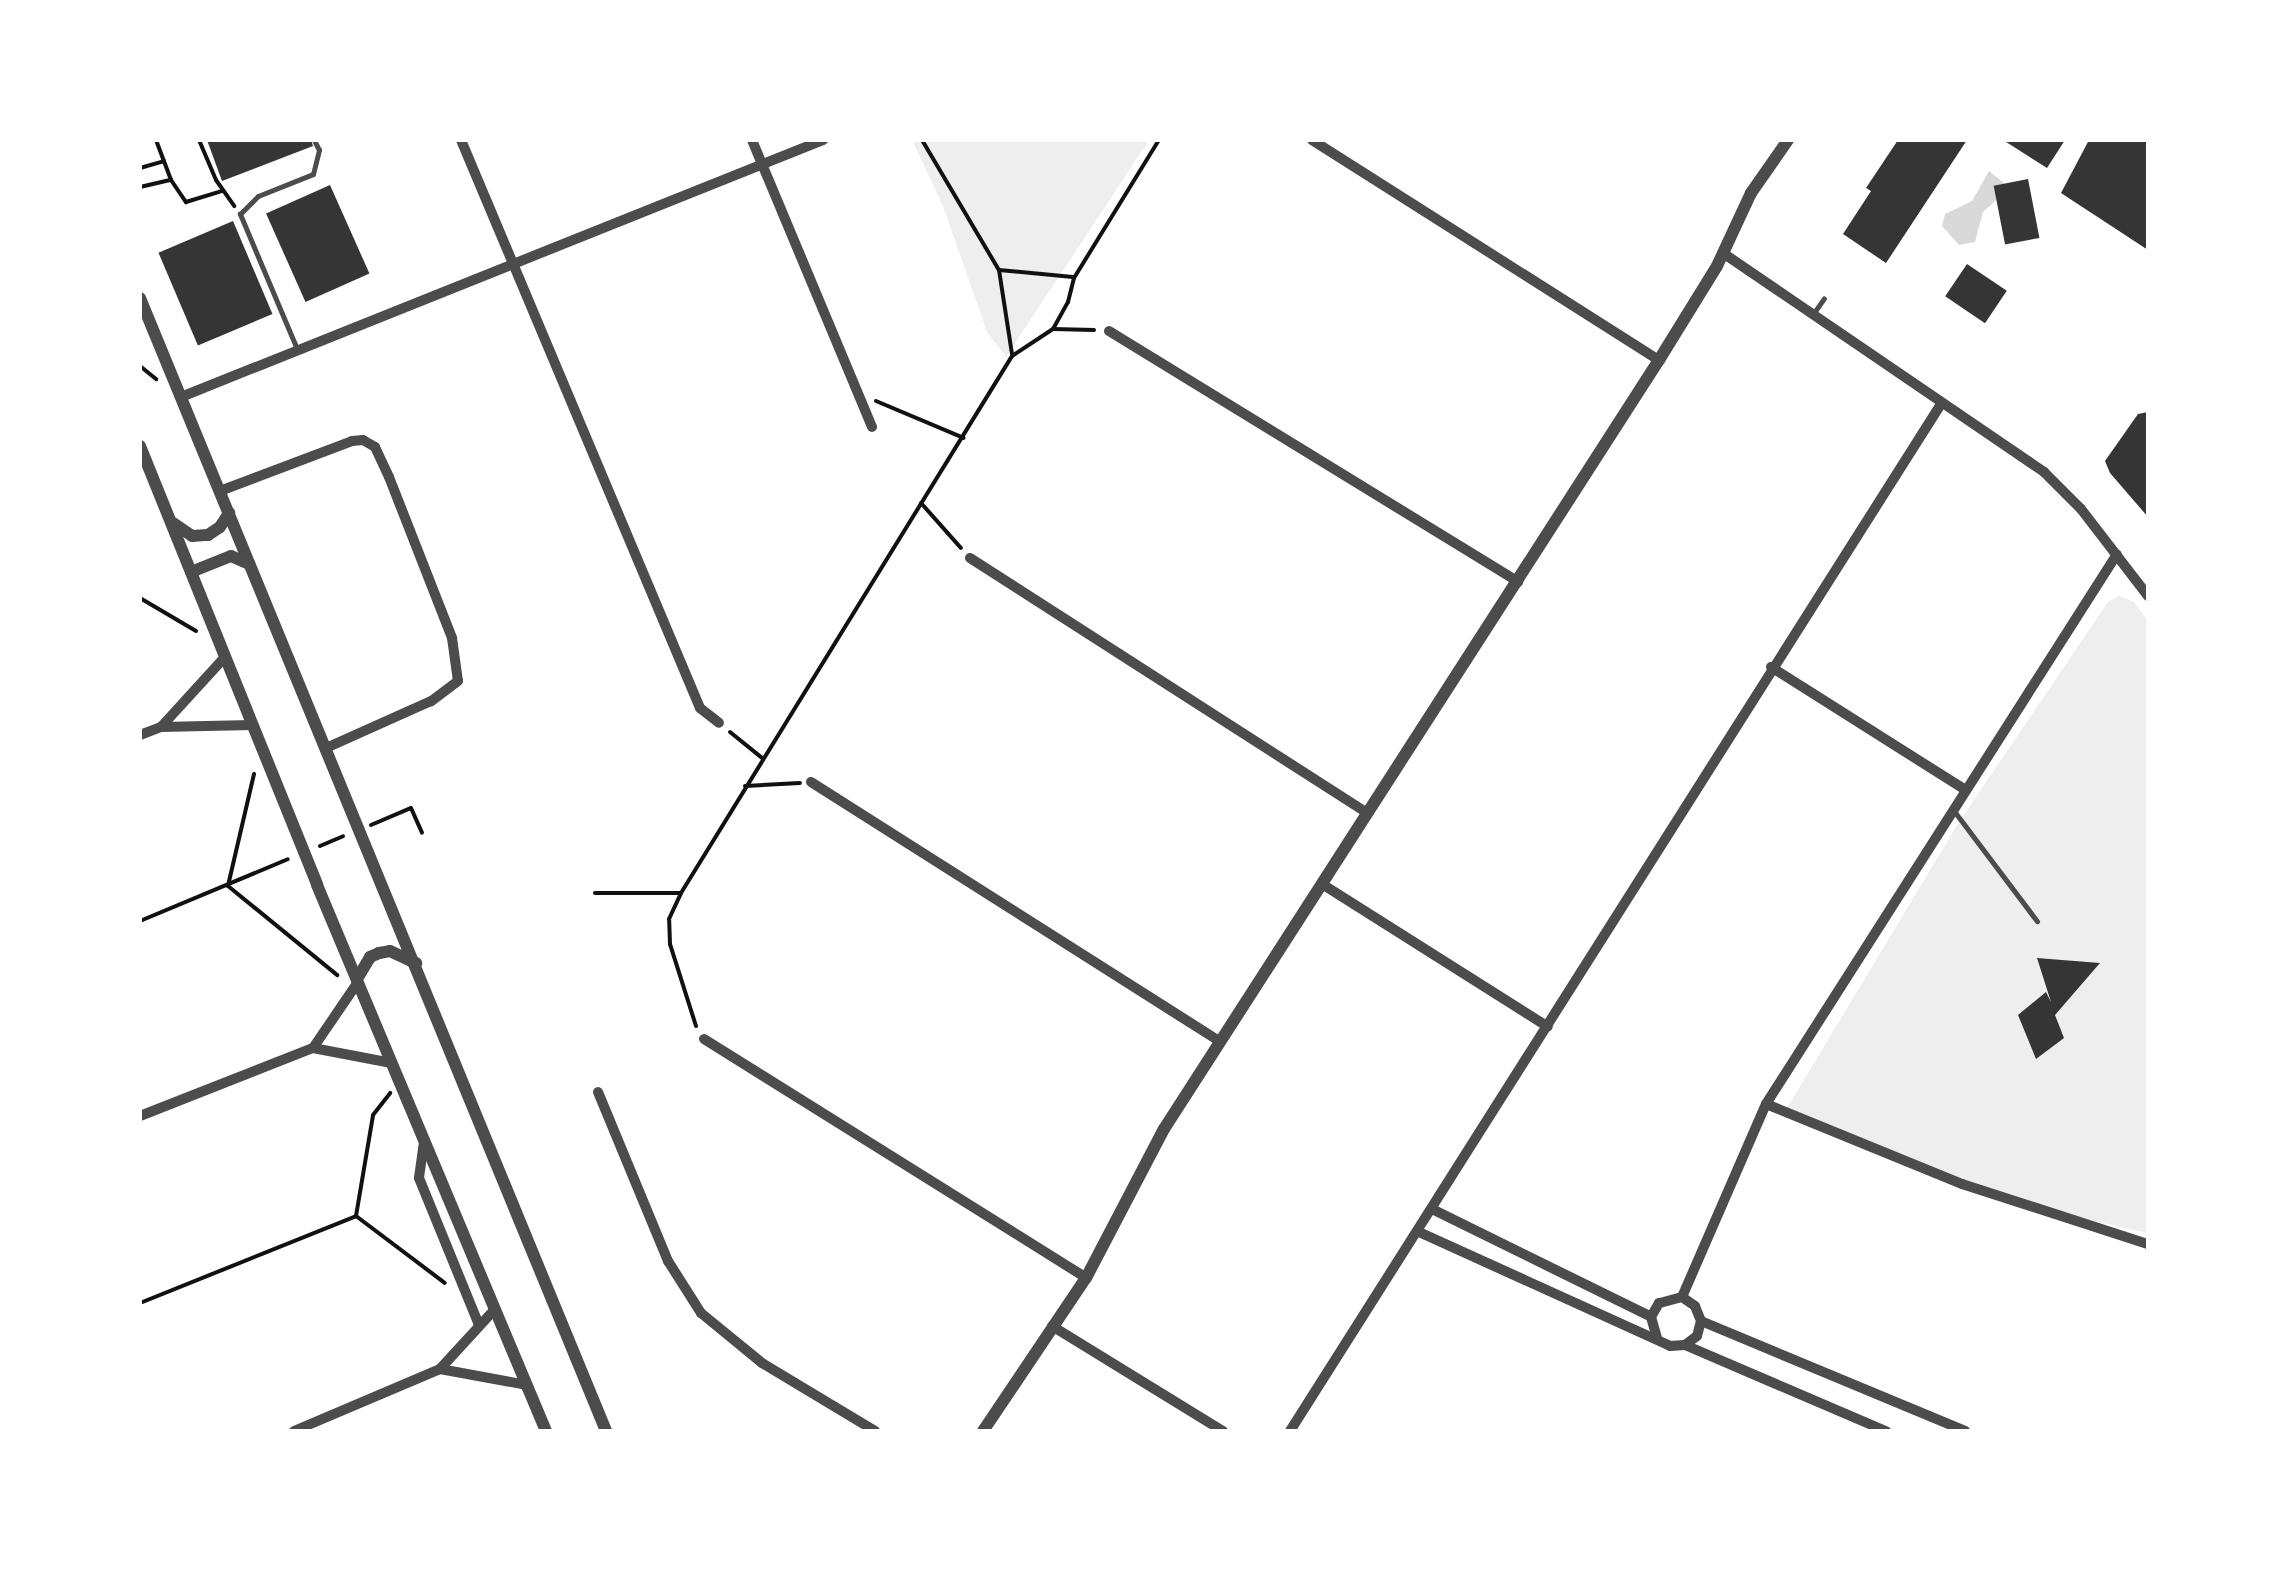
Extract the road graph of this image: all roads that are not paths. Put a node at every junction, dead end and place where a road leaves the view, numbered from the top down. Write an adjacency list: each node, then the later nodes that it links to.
1 (314, 140): 14 (lane)
2 (461, 140): 9 (street)
3 (752, 140): 7 (street)
4 (823, 140): 7 (street)
5 (1312, 140): 15 (street)
6 (1788, 140): 8 (street)
7 (762, 165): 9 (street); 18 (street)
8 (1724, 252): 12 (street); 15 (street)
9 (511, 268): 14 (street); 31 (street)
10 (140, 298): 16 (street)
11 (1824, 298): 12 (lane)
12 (1812, 316): 17 (street)
13 (1109, 331): 27 (street)
14 (298, 351): 16 (street)
15 (1659, 360): 27 (street)
16 (181, 397): 20 (street)
17 (1941, 404): 23 (street); 30 (street)
18 (872, 428)
19 (140, 446): 22 (street)
20 (220, 492): 21 (street); 35 (street)
21 (229, 513): 22 (street); 25 (street)
22 (170, 522): 26 (street)
23 (2117, 554): 28 (street); 37 (street)
24 (970, 558): 39 (street)
25 (251, 565): 26 (street); 35 (street)
26 (191, 572): 29 (street)
27 (1518, 582): 39 (street)
28 (2148, 596)
29 (223, 652): 32 (street); 33 (street)
30 (1771, 667): 37 (street); 44 (street)
31 (718, 723)
32 (252, 725): 33 (street); 43 (street)
33 (160, 727): 34 (street)
34 (140, 735)
35 (326, 748): 42 (street)
36 (812, 782): 46 (street)
37 (1964, 790): 38 (street)
38 (1952, 808): 41 (lane); 50 (street)
39 (1366, 812): 40 (street)
40 (1322, 884): 44 (street); 46 (street)
41 (2037, 921)
42 (416, 963): 43 (street); 69 (street)
43 (357, 979): 47 (street); 48 (street)
44 (1548, 1026): 53 (street)
45 (704, 1039): 56 (street)
46 (1221, 1042): 56 (street)
47 (313, 1048): 48 (street); 51 (street)
48 (392, 1063): 52 (street)
49 (598, 1092): 70 (street)
50 (1766, 1104): 55 (street); 57 (street)
51 (140, 1116)
52 (424, 1142): 58 (street); 61 (street)
53 (1434, 1210): 54 (street); 59 (street)
54 (1420, 1232): 63 (street); 73 (street)
55 (2148, 1244)
56 (1086, 1278): 62 (street)
57 (1682, 1298): 59 (street); 60 (street)
58 (495, 1309): 61 (street); 66 (street)
59 (1651, 1316): 63 (street)
60 (1701, 1321): 64 (street); 75 (street)
61 (479, 1325): 65 (street)
62 (1052, 1326): 71 (street); 72 (street)
63 (1657, 1338): 64 (street)
64 (1685, 1345): 74 (street)
65 (440, 1370): 66 (street); 67 (street)
66 (527, 1385): 68 (street)
67 (294, 1431)
68 (546, 1431)
69 (606, 1431)
70 (875, 1431)
71 (983, 1431)
72 (1223, 1431)
73 (1290, 1431)
74 (1886, 1431)
75 (1965, 1431)

